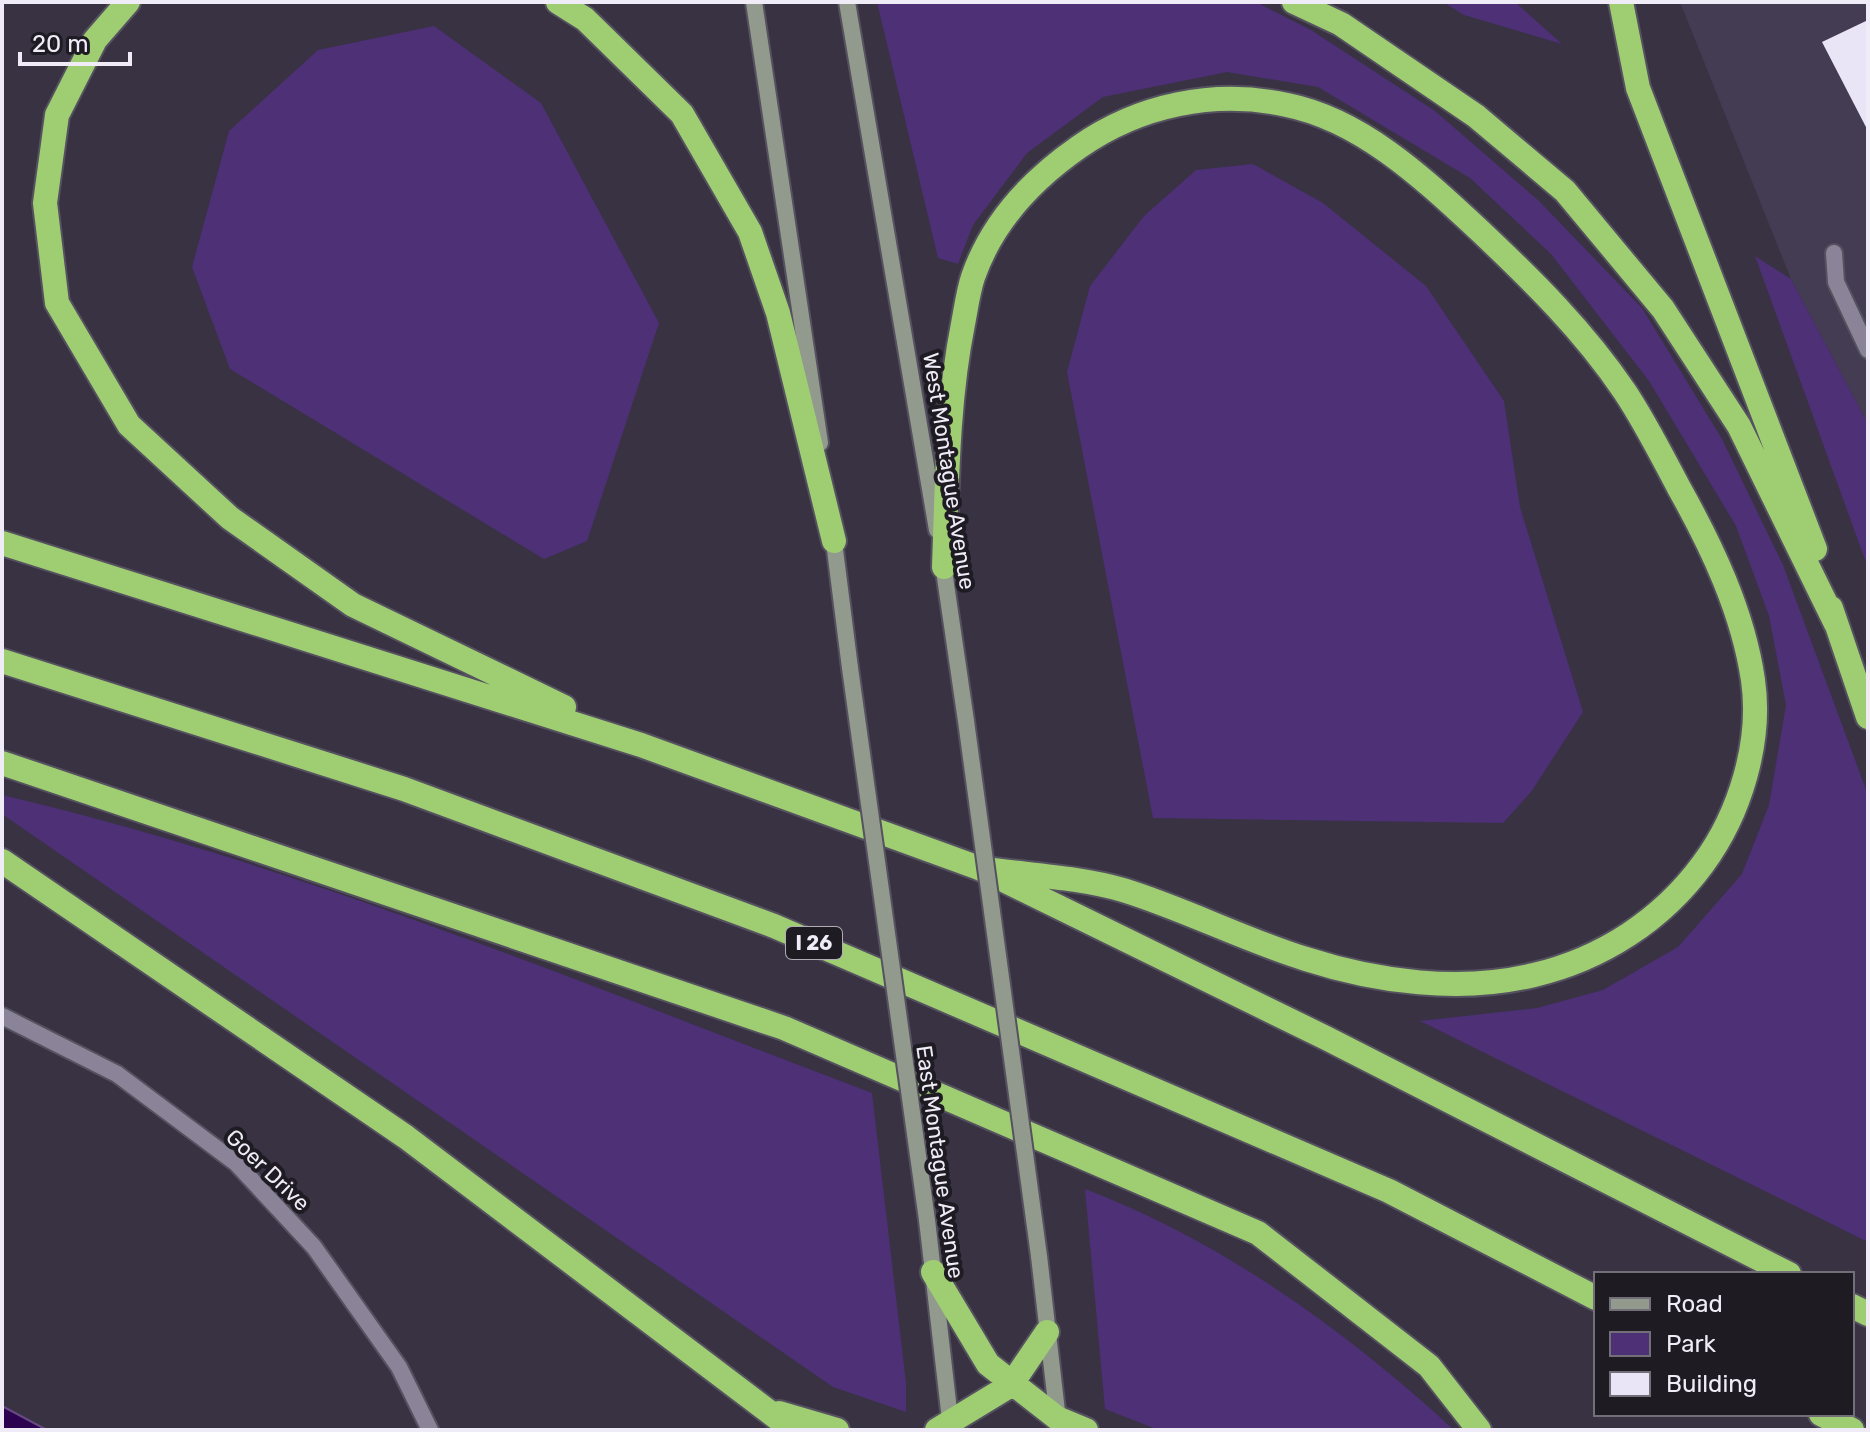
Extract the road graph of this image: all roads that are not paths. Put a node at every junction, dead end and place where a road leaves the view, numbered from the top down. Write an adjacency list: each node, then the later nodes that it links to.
1 (128, 2): 15 (highway)
2 (558, 2): 9 (highway)
3 (754, 2): 9 (main road)
4 (847, 2): 11 (main road, West Montague Avenue)
5 (1294, 2): 12 (highway)
6 (1621, 2): 12 (highway)
7 (1834, 253): 8 (street)
8 (1868, 350)
9 (834, 541): 20 (main road, East Montague Avenue, bridge)
10 (2, 543): 15 (highway)
11 (944, 567): 18 (highway); 23 (main road, West Montague Avenue, bridge)
12 (1836, 624): 14 (highway)
13 (2, 661): 22 (highway, I 26)
14 (1868, 717)
15 (641, 745): 18 (highway)
16 (2, 763): 33 (highway)
17 (2, 861): 25 (highway)
18 (979, 868): 21 (highway)
19 (2, 1016): 29 (street, Goer Drive)
20 (933, 1272): 24 (highway); 28 (main road, East Montague Avenue)
21 (1785, 1272)
22 (1594, 1297)
23 (1047, 1332): 24 (highway); 27 (main road)
24 (1011, 1385): 27 (highway); 28 (highway)
25 (772, 1411): 30 (highway); 31 (highway)
26 (1825, 1416): 34 (highway)
27 (1058, 1424): 32 (highway)
28 (946, 1428)
29 (430, 1430)
30 (793, 1430)
31 (837, 1430)
32 (1086, 1430)
33 (1479, 1430)
34 (1852, 1430)

